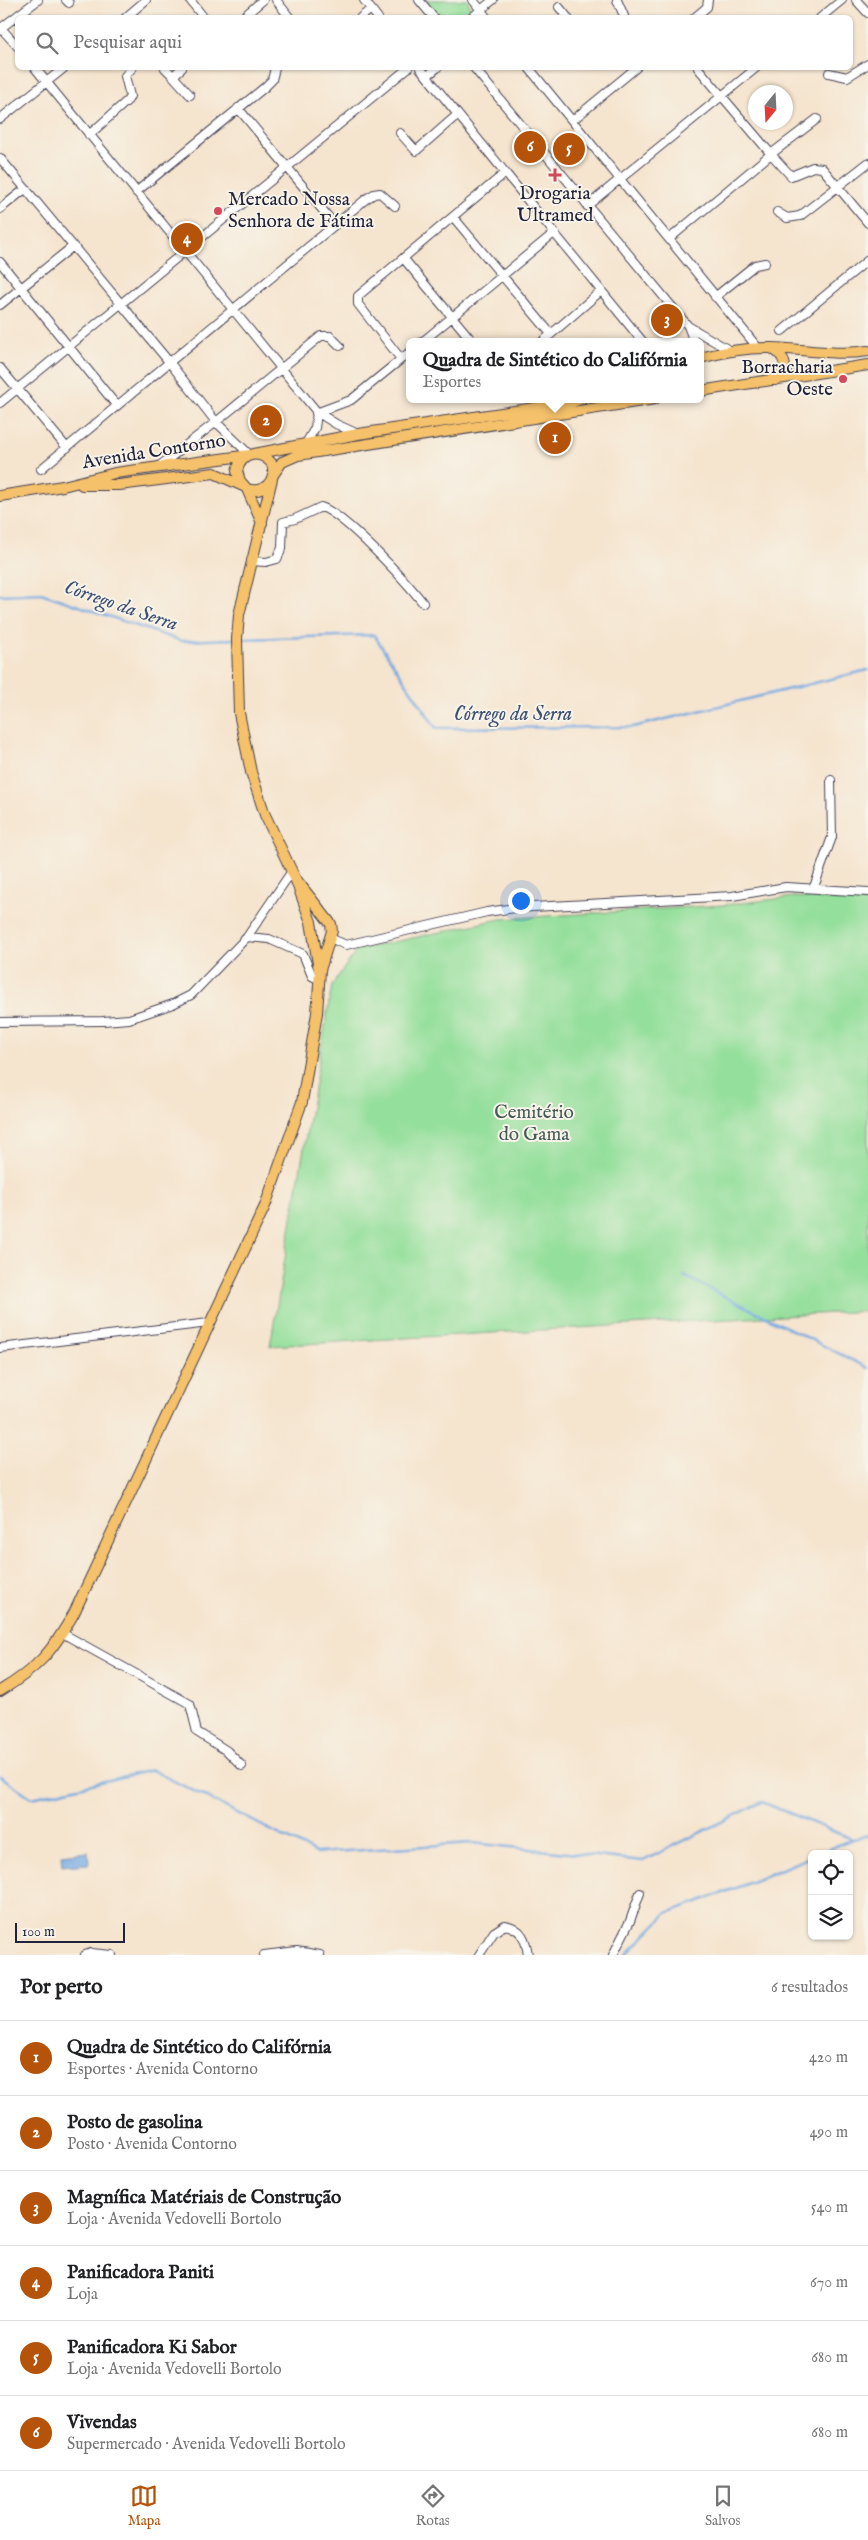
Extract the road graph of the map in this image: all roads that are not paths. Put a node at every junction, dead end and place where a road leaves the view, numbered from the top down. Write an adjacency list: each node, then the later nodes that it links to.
1 (38, 0): 18 (street)
2 (146, 0): 19 (street)
3 (190, 0): 20 (street)
4 (263, 0): 21 (street)
5 (276, 0): 22 (street)
6 (364, 0): 15 (street)
7 (419, 0): 25 (street)
8 (473, 0): 16 (street)
9 (493, 0): 16 (street)
10 (617, 0): 29 (street)
11 (708, 0): 30 (street)
12 (842, 0): 31 (street)
13 (856, 0): 17 (street)
14 (559, 7): 28 (street)
15 (371, 9): 23 (street); 24 (street)
16 (481, 10): 26 (street); 27 (street)
17 (868, 14)
18 (17, 15)
19 (128, 15)
20 (202, 15)
21 (246, 15)
22 (288, 15)
23 (364, 15)
24 (376, 15)
25 (432, 15)
26 (475, 15)
27 (485, 15)
28 (566, 15)
29 (624, 15)
30 (698, 15)
31 (824, 15)
32 (15, 17): 33 (street)
33 (1, 27): 34 (street)
34 (15, 43)
35 (868, 64): 50 (street)
36 (37, 70): 53 (street)
37 (61, 70): 53 (street)
38 (130, 70): 62 (street)
39 (167, 70): 51 (street)
40 (180, 70): 51 (street)
41 (275, 70): 56 (street)
42 (406, 70): 66 (street)
43 (422, 70): 52 (street)
44 (434, 70): 52 (street)
45 (476, 70): 73 (street)
46 (531, 70): 60 (street)
47 (634, 70): 60 (street)
48 (700, 70): 55 (street)
49 (753, 70): 55 (street)
50 (829, 73)
51 (173, 76): 54 (street)
52 (427, 76): 57 (street)
53 (47, 81): 58 (street); 62 (street)
54 (190, 95)
55 (721, 95): 63 (street); 68 (street)
56 (238, 108): 66 (street); 71 (street)
57 (457, 115): 61 (street); 67 (street)
58 (0, 119)
59 (817, 119): 63 (street)
60 (573, 120): 68 (street)
61 (400, 133)
62 (89, 135): 71 (street)
63 (771, 154): 69 (street); 80 (street)
64 (0, 158): 70 (street)
65 (868, 162): 69 (street)
66 (286, 166): 78 (street); 82 (street)
67 (505, 173): 76 (street); 79 (street)
68 (620, 179): 73 (street); 80 (street)
69 (839, 186): 75 (street); 77 (street)
70 (25, 188): 74 (street); 81 (street)
71 (136, 192): 82 (street)
72 (395, 206): 78 (street)
73 (587, 206): 95 (street)
74 (0, 209)
75 (777, 212)
76 (454, 218): 83 (street); 87 (street)
77 (868, 223)
78 (335, 225): 93 (street)
79 (554, 233): 87 (street); 89 (street)
80 (669, 239): 90 (street)
81 (72, 247): 88 (street); 92 (street)
82 (186, 250): 92 (street); 93 (street)
83 (404, 259): 94 (street); 111 (street)
84 (868, 260): 96 (street)
85 (0, 262): 88 (street)
86 (765, 263): 90 (street)
87 (503, 277): 94 (street); 97 (street)
88 (22, 287): 91 (street); 104 (street)
89 (601, 292): 97 (street); 101 (street)
90 (714, 297): 105 (street)
91 (0, 304)
92 (121, 304): 104 (street); 112 (street)
93 (234, 309): 112 (street); 115 (street)
94 (453, 317): 98 (street); 99 (street)
95 (688, 326): 102 (street); 107 (street)
96 (782, 331)
97 (551, 334): 100 (street)
98 (427, 338)
99 (470, 338)
100 (546, 338)
101 (640, 338)
102 (692, 338)
103 (340, 346): 115 (street)
104 (70, 347): 117 (street); 122 (street)
105 (758, 348): 106 (main road); 107 (main road)
106 (772, 348): 108 (main road); 116 (main road)
107 (730, 350): 110 (main road)
108 (868, 352)
109 (406, 355): 111 (street)
110 (704, 357)
111 (401, 359): 123 (street)
112 (170, 362): 122 (street); 124 (street)
113 (868, 365): 116 (main road)
114 (0, 368): 117 (street)
115 (282, 369): 123 (street); 124 (street)
116 (772, 381): 118 (main road)
117 (17, 389): 119 (street); 127 (street)
118 (704, 390)
119 (0, 403)
120 (569, 403): 125 (main road, Avenida Contorno)
121 (621, 403): 131 (main road)
122 (117, 406): 127 (street)
123 (317, 412): 125 (street); 126 (street)
124 (216, 422): 128 (street); 130 (street)
125 (358, 434): 126 (main road, Avenida Contorno)
126 (306, 443): 128 (main road, Avenida Contorno)
127 (66, 448): 129 (street)
128 (252, 455): 130 (main road, Avenida Contorno); 131 (main road); 133 (main road)
129 (41, 468)
130 (155, 468): 132 (main road, Avenida Contorno)
131 (273, 477): 133 (main road); 135 (main road)
132 (63, 486): 133 (main road, Avenida Contorno); 134 (main road, Avenida Contorno)
133 (245, 487): 135 (main road)
134 (0, 496)
135 (262, 523): 136 (main road)
136 (251, 561): 137 (street); 139 (main road)
137 (423, 602)
138 (831, 780): 140 (street)
139 (294, 875): 142 (main road); 143 (main road); 145 (street)
140 (814, 887): 141 (street); 146 (street)
141 (868, 892)
142 (327, 919): 143 (main road); 146 (main road)
143 (311, 922): 144 (main road)
144 (313, 935): 146 (main road); 147 (main road)
145 (247, 938): 147 (street); 148 (street)
146 (330, 938): 147 (main road)
147 (319, 974): 149 (main road)
148 (0, 1022)
149 (209, 1323): 150 (street); 151 (main road)
150 (0, 1348)
151 (62, 1633): 152 (main road); 153 (street)
152 (0, 1691)
153 (242, 1766)
154 (640, 1893): 161 (street)
155 (85, 1955): 156 (street)
156 (112, 1955)
157 (264, 1955): 158 (street)
158 (320, 1955)
159 (478, 1955): 160 (street)
160 (528, 1955)
161 (612, 1955)

